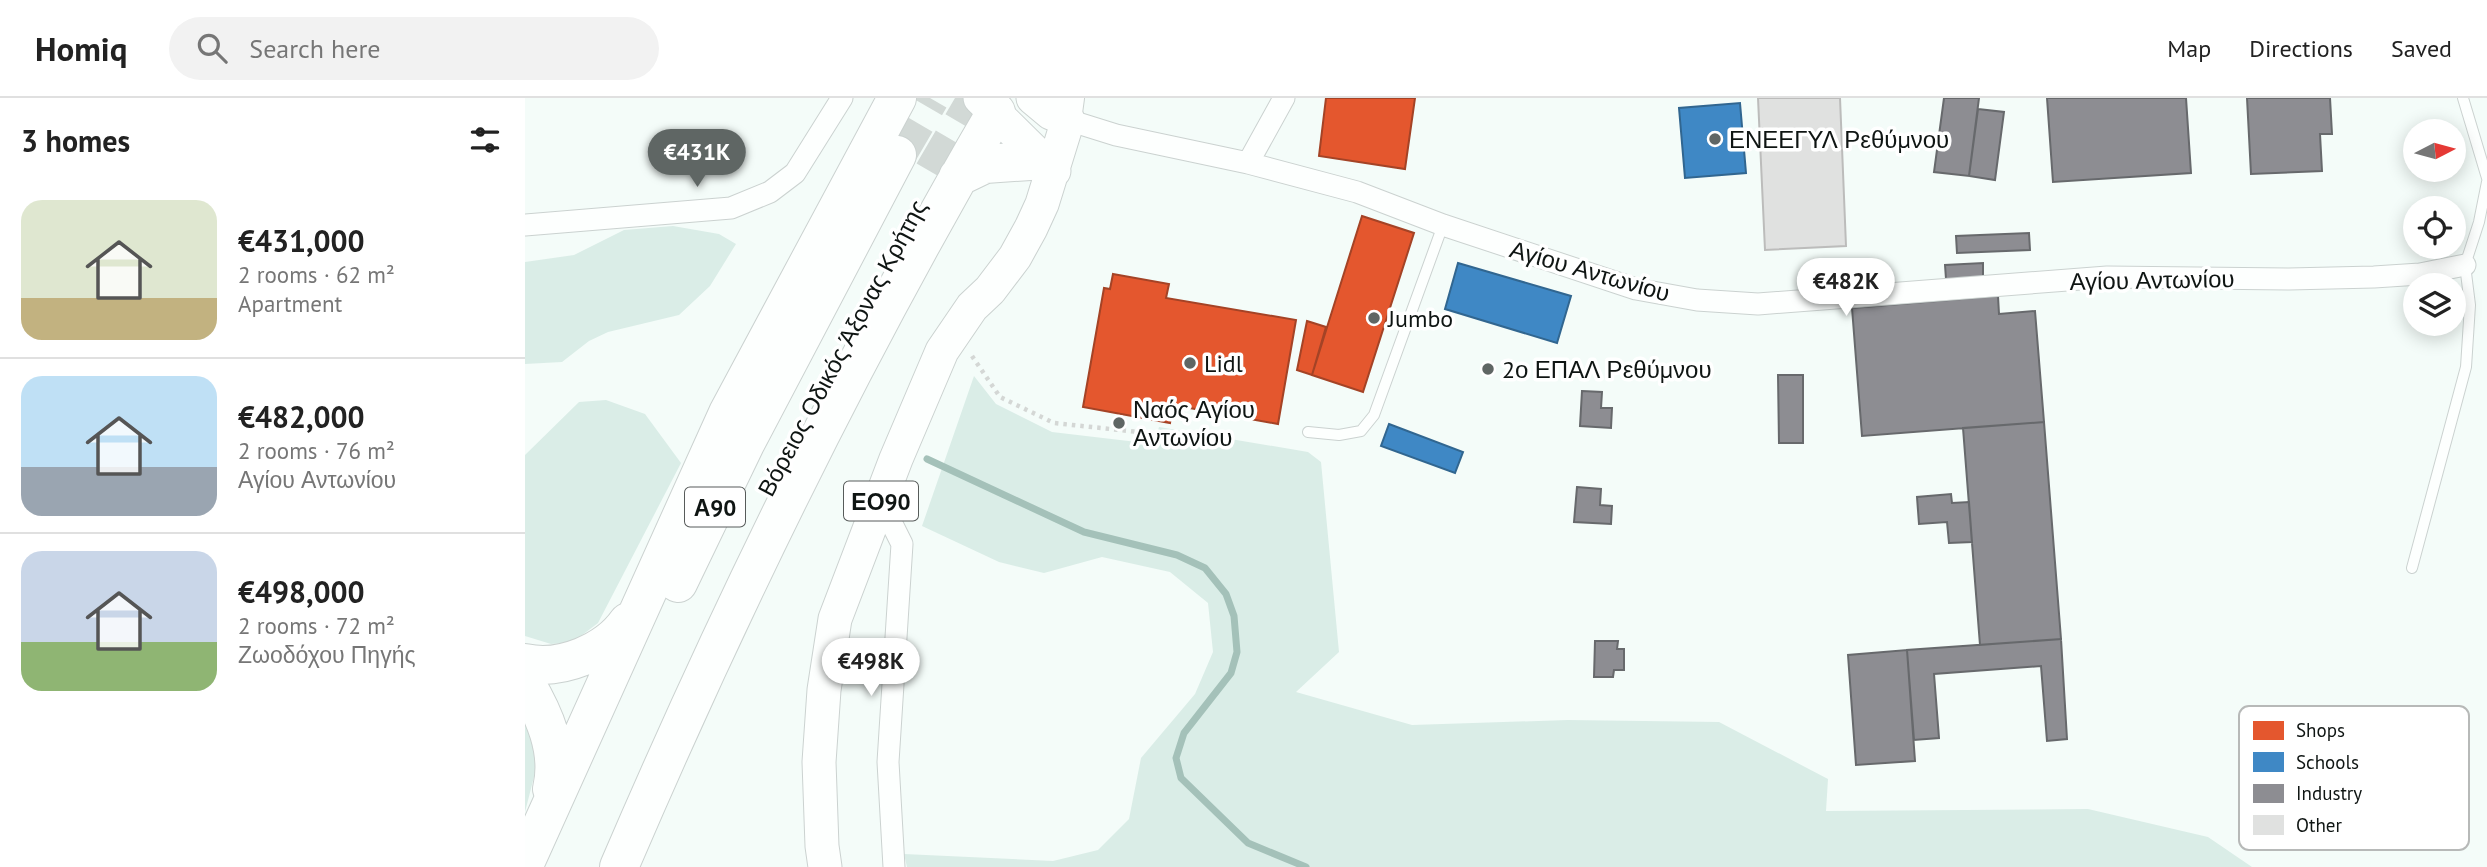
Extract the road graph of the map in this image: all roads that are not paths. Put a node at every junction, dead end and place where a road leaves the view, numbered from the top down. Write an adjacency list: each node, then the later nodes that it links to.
1 (842, 98): 13 (street)
2 (897, 98): 19 (highway)
3 (1033, 98): 7 (main road)
4 (1284, 98): 9 (street)
5 (2463, 98): 12 (lane)
6 (994, 103): 10 (main road); 11 (highway)
7 (1070, 109): 9 (street, Αγίου Αντωνίου); 10 (main road, ΕΟ90)
8 (897, 155): 24 (highway, Βόρειος Οδικός Άξονας Κρήτης / Α90)
9 (1248, 163): 14 (street, Αγίου Αντωνίου)
10 (1050, 165): 11 (highway); 17 (main road, ΕΟ90)
11 (946, 175): 25 (highway, Βόρειος Οδικός Άξονας Κρήτης / Α90); 26 (highway)
12 (2487, 180): 15 (lane)
13 (525, 225)
14 (1443, 225): 15 (street, Αγίου Αντωνίου); 16 (lane)
15 (2465, 265): 18 (lane)
16 (1308, 432)
17 (875, 516): 27 (main road, ΕΟ90); 28 (street)
18 (2412, 568)
19 (643, 596): 20 (highway); 22 (highway)
20 (525, 663)
21 (525, 682): 22 (highway)
22 (545, 816): 23 (highway)
23 (525, 863)
24 (551, 867)
25 (594, 867)
26 (619, 867)
27 (825, 867)
28 (894, 867)

